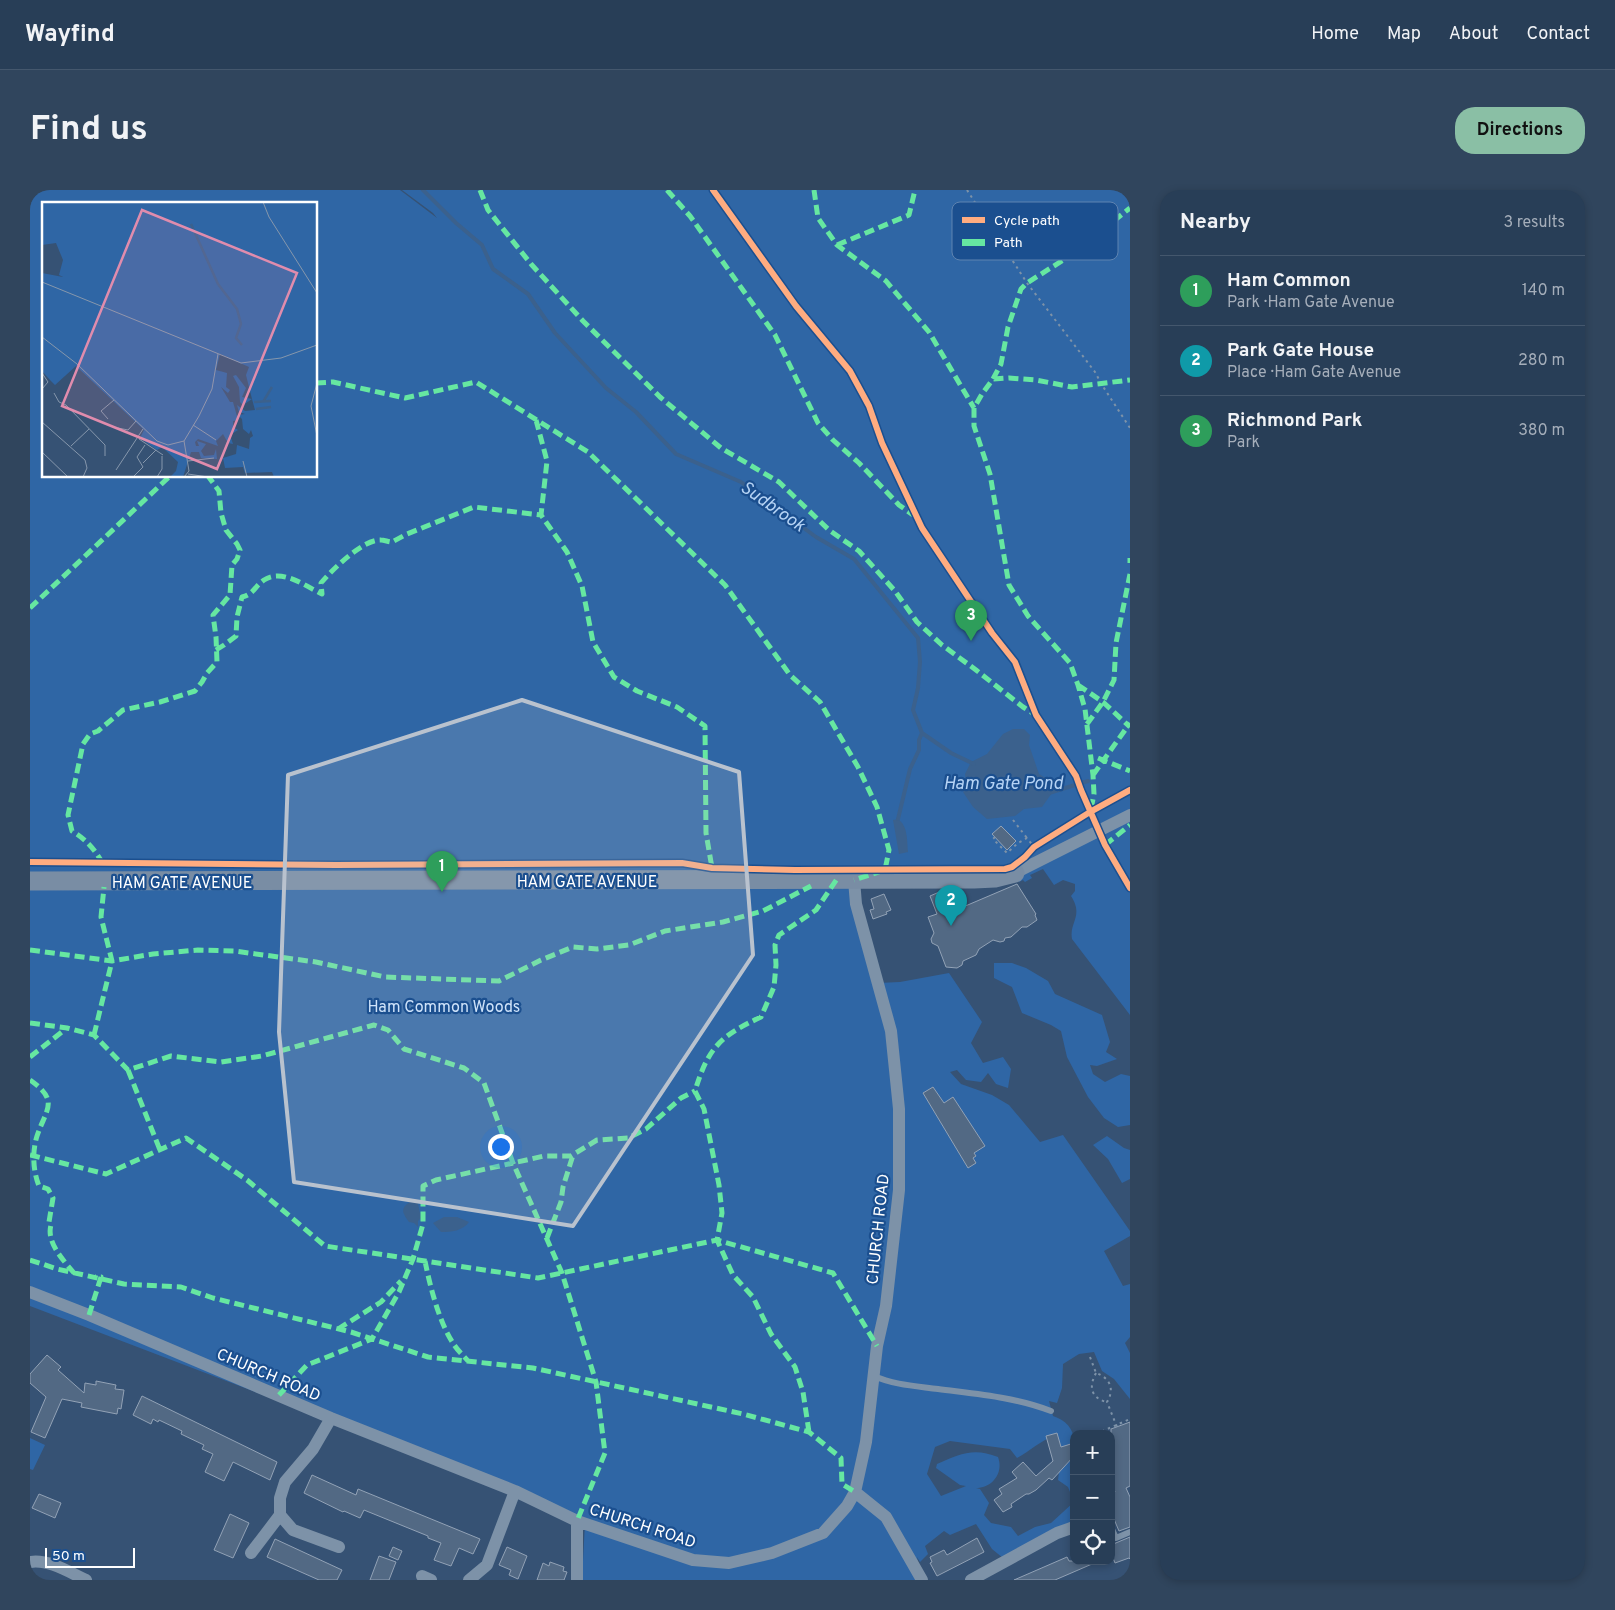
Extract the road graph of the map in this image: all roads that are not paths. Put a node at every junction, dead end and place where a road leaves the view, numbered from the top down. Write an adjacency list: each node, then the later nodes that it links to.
1 (1130, 815): 2 (street, HAM GATE AVENUE)
2 (1015, 873): 3 (main road, HAM GATE AVENUE)
3 (854, 880): 4 (main road, HAM GATE AVENUE); 6 (street, CHURCH ROAD)
4 (30, 881)
5 (30, 1292): 8 (street, CHURCH ROAD)
6 (874, 1376): 7 (lane); 10 (street, CHURCH ROAD)
7 (1052, 1411)
8 (331, 1418): 9 (street, CHURCH ROAD); 11 (street)
9 (515, 1491): 12 (street, CHURCH ROAD); 20 (street)
10 (855, 1492): 12 (street, CHURCH ROAD); 22 (street)
11 (280, 1515): 16 (street); 17 (street)
12 (577, 1520): 21 (street)
13 (1070, 1528): 23 (street)
14 (1130, 1532): 15 (lane)
15 (1115, 1536)
16 (339, 1547)
17 (251, 1553)
18 (30, 1562): 19 (street)
19 (86, 1580)
20 (468, 1580)
21 (578, 1580)
22 (922, 1580)
23 (971, 1580)

